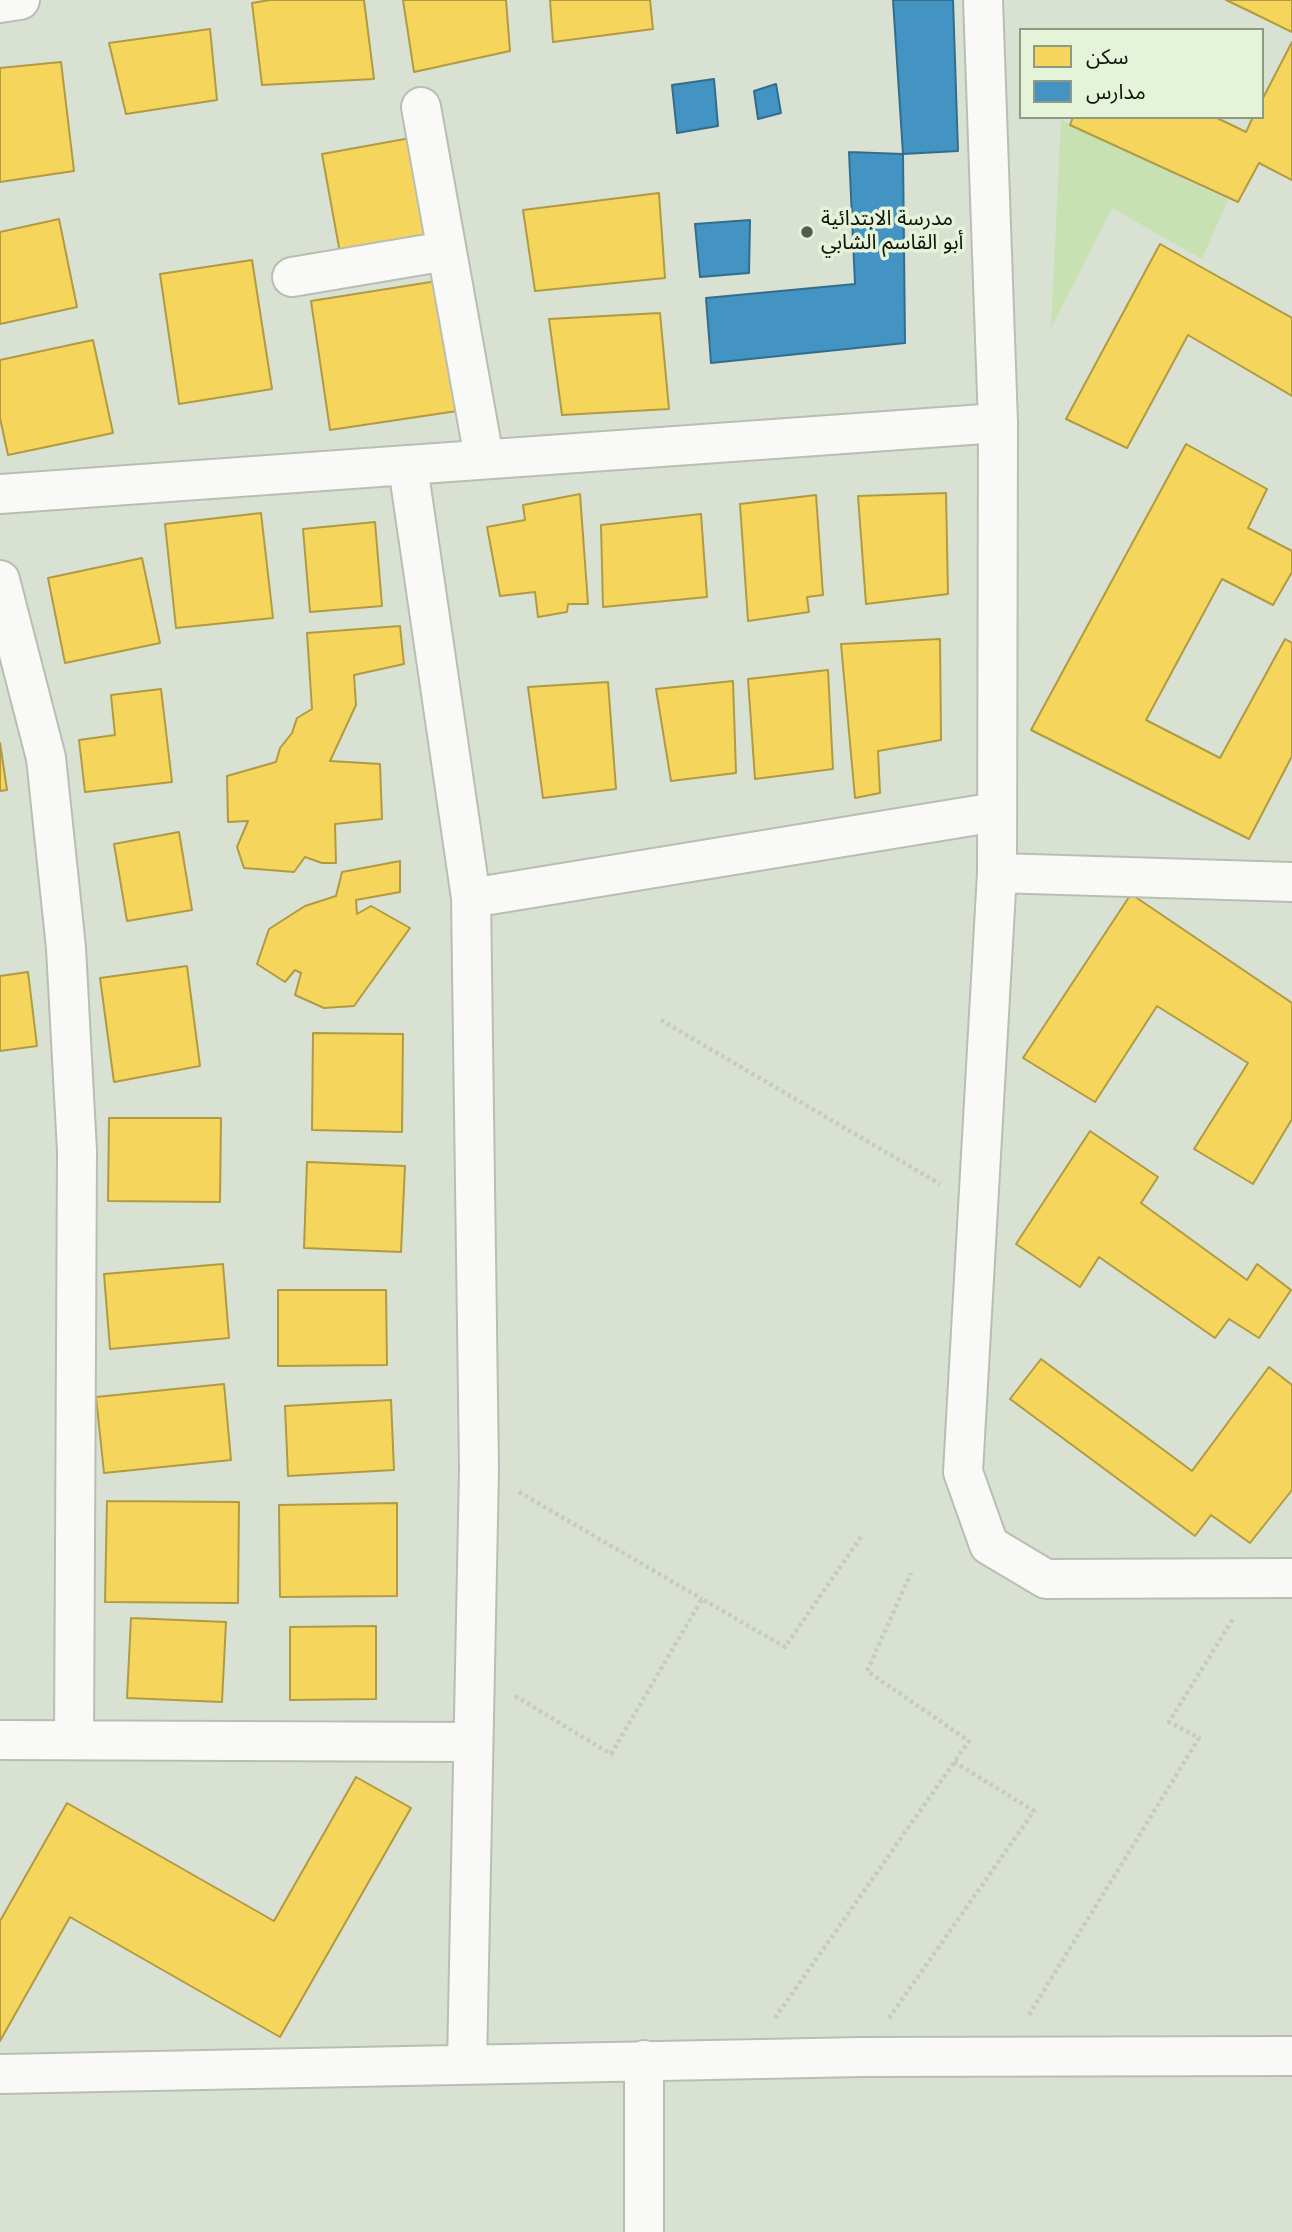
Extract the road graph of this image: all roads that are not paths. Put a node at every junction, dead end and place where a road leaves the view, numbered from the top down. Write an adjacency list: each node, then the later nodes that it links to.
1 (20, 0): 3 (street)
2 (983, 0): 7 (street)
3 (0, 3)
4 (421, 107): 5 (street)
5 (446, 251): 6 (street); 8 (street)
6 (292, 276)
7 (998, 423): 8 (street); 12 (street)
8 (484, 458): 9 (street)
9 (408, 467): 10 (street); 15 (street)
10 (0, 494)
11 (0, 580): 18 (street)
12 (996, 812): 13 (street); 15 (street)
13 (997, 873): 14 (street); 16 (street)
14 (1292, 882)
15 (471, 898): 19 (street)
16 (1275, 1578)
17 (0, 1740): 18 (street)
18 (74, 1740): 19 (street)
19 (473, 1742): 22 (street)
20 (1292, 2056): 21 (street)
21 (644, 2060): 22 (street); 24 (street)
22 (467, 2064): 23 (street)
23 (0, 2074)
24 (644, 2232)

